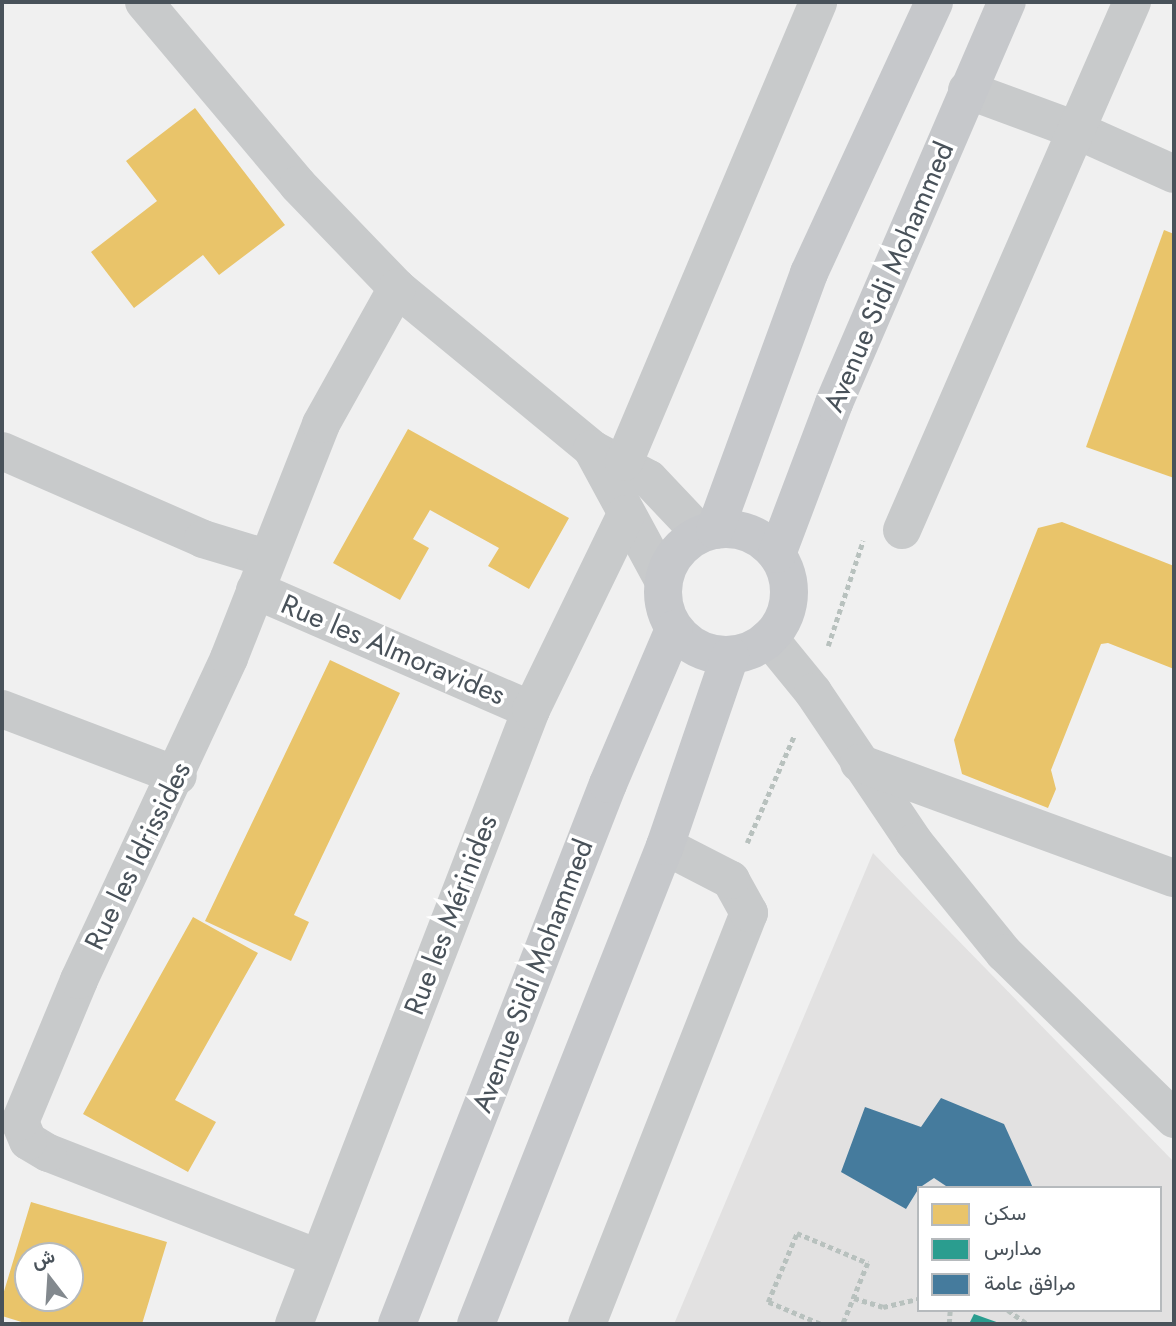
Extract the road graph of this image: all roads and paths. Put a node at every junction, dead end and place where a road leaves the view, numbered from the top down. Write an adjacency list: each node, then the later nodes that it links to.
1 (145, 2): 10 (street)
2 (818, 2): 12 (street)
3 (934, 2): 15 (main road)
4 (1007, 2): 6 (main road, Avenue Sidi Mohammed)
5 (1132, 2): 7 (street)
6 (967, 90): 7 (street); 16 (main road, Avenue Sidi Mohammed)
7 (1085, 134): 8 (street); 9 (street); 14 (street)
8 (1174, 146)
9 (1174, 174)
10 (397, 288): 12 (street); 17 (street, Rue les Idrissides)
11 (2, 451): 17 (street, Rue les Almoravides)
12 (608, 456): 13 (street); 15 (street)
13 (626, 514): 18 (street); 23 (street, Rue les Mérinides)
14 (902, 530)
15 (708, 531): 16 (main road); 18 (main road)
16 (777, 554): 20 (main road)
17 (260, 574): 23 (street, Rue les Almoravides); 25 (street, Rue les Idrissides)
18 (663, 580): 19 (main road)
19 (674, 629): 21 (main road); 36 (main road, Avenue Sidi Mohammed)
20 (769, 638): 21 (main road); 24 (street)
21 (730, 656): 26 (main road)
22 (2, 709): 25 (street)
23 (531, 710): 29 (street, Rue les Mérinides)
24 (859, 763): 27 (street); 28 (street)
25 (178, 776): 29 (street, Rue les Idrissides)
26 (665, 846): 37 (main road); 38 (street)
27 (1174, 878)
28 (1174, 1119)
29 (318, 1258): 35 (street, Rue les Mérinides)
30 (853, 1298): 31 (path); 34 (path); 41 (path)
31 (917, 1299)
32 (949, 1312): 42 (path)
33 (1011, 1312): 43 (path)
34 (807, 1319): 39 (path); 40 (path)
35 (294, 1324)
36 (397, 1324)
37 (476, 1324)
38 (587, 1324)
39 (803, 1324)
40 (820, 1324)
41 (843, 1324)
42 (949, 1324)
43 (1027, 1324)

